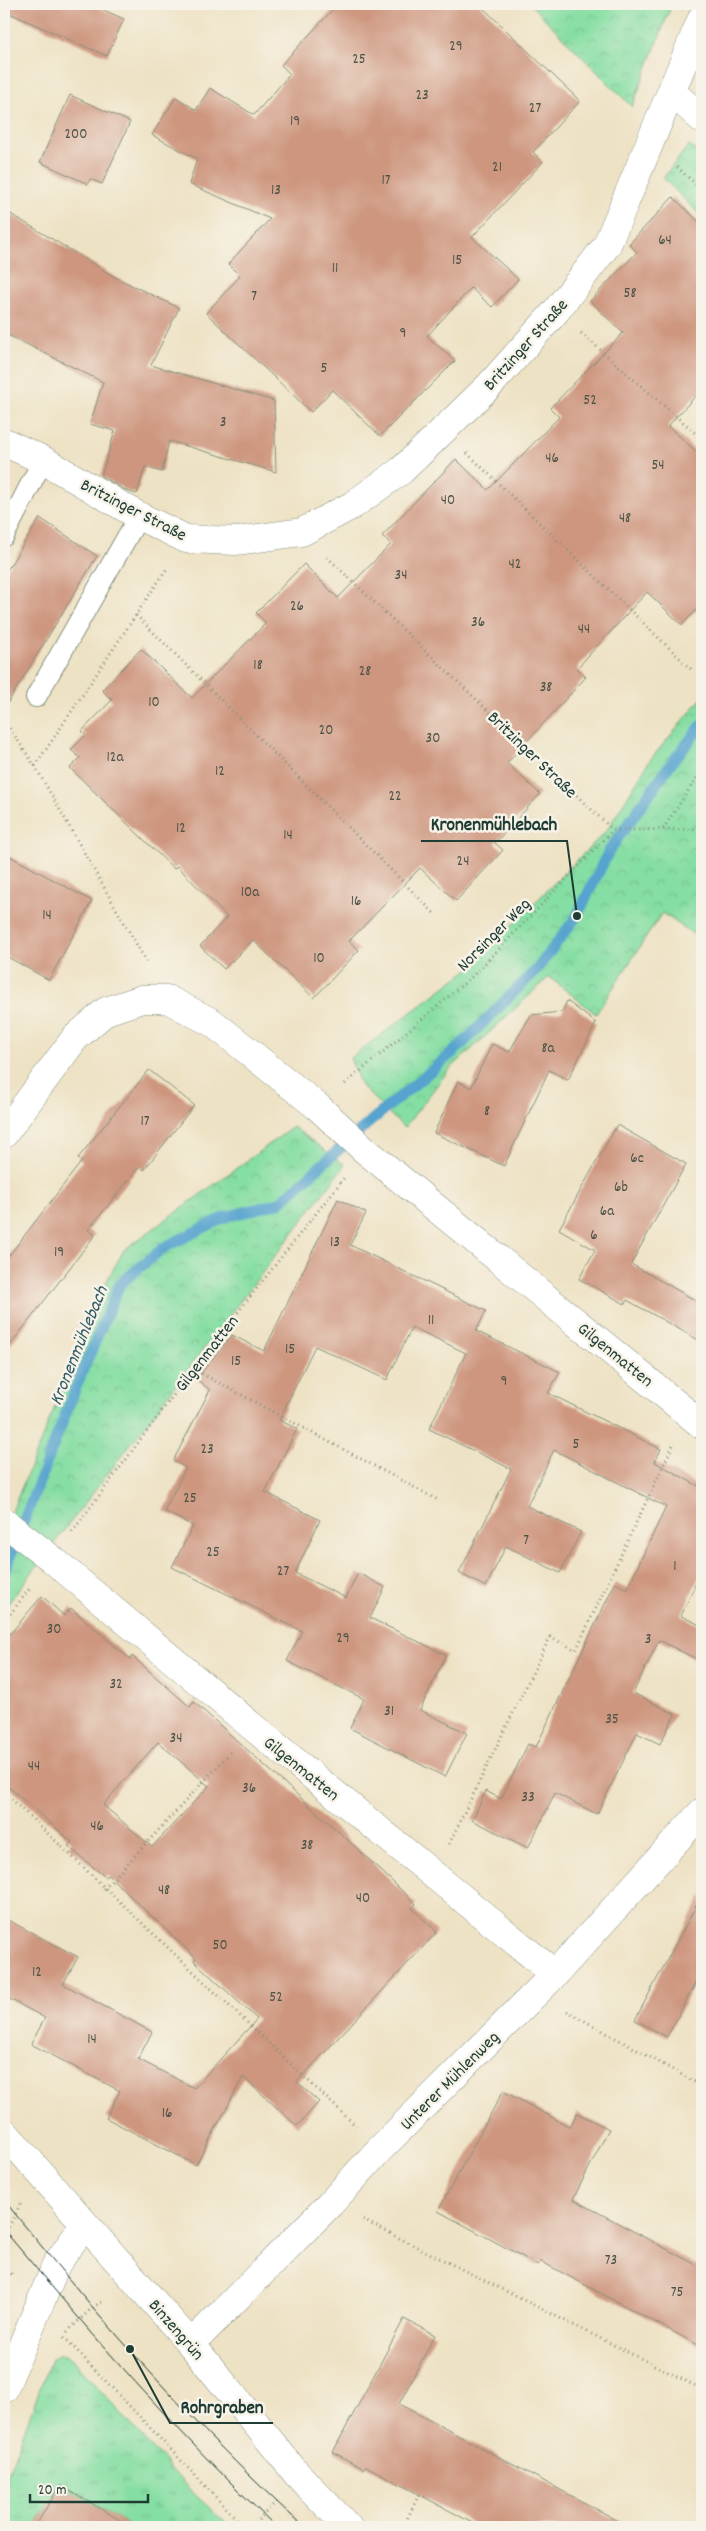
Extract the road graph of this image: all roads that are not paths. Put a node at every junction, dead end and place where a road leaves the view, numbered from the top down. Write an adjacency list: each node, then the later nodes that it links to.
1 (702, 18): 2 (street, Britzinger Straße)
2 (672, 93): 3 (street); 6 (street, Britzinger Straße)
3 (702, 119)
4 (4, 442): 5 (street, Britzinger Straße)
5 (43, 460): 6 (street, Britzinger Straße); 7 (lane)
6 (139, 516): 8 (lane)
7 (4, 536)
8 (36, 697)
9 (4, 1134): 10 (street, Gilgenmatten)
10 (695, 1419)
11 (12, 1529): 13 (street, Gilgenmatten)
12 (702, 1812): 13 (street, Unterer Mühlenweg)
13 (555, 1974): 16 (street, Unterer Mühlenweg)
14 (4, 2132): 15 (street, Binzengrün)
15 (86, 2224): 16 (street, Binzengrün); 17 (street)
16 (191, 2344): 18 (street, Binzengrün)
17 (4, 2389)
18 (348, 2527)

